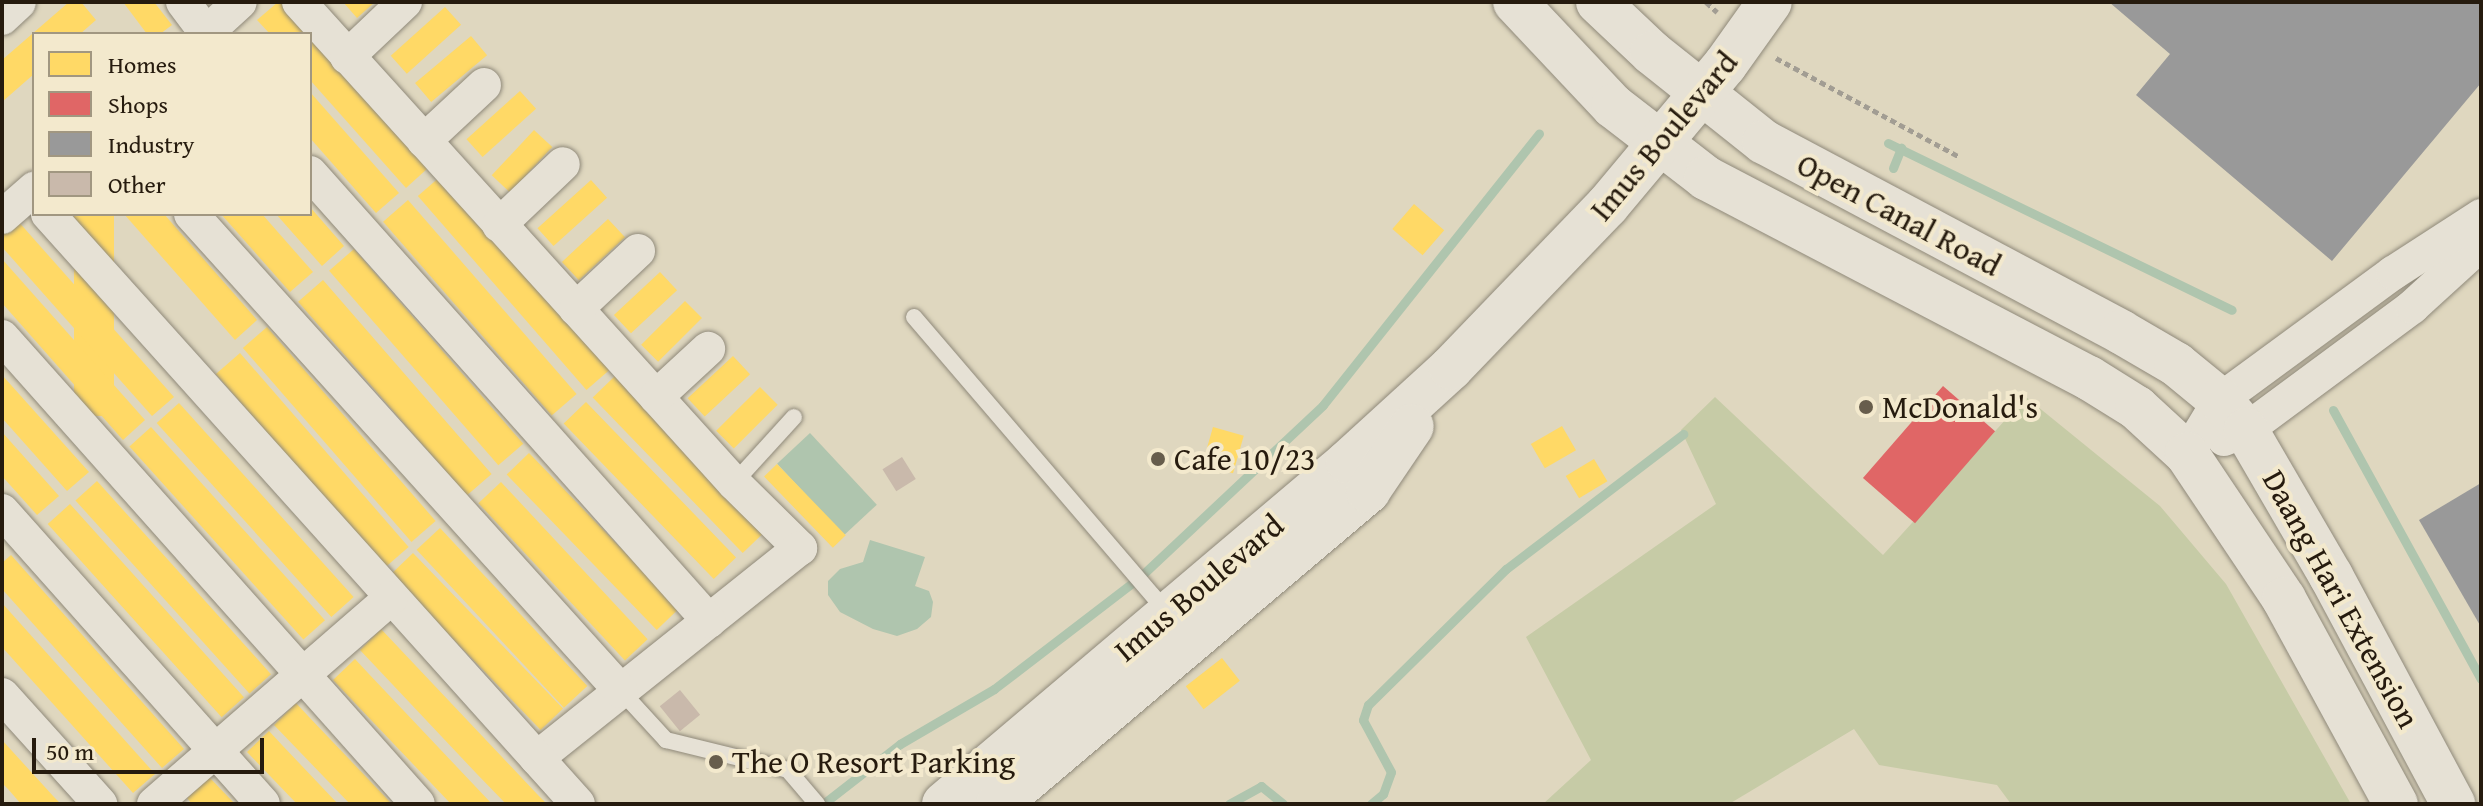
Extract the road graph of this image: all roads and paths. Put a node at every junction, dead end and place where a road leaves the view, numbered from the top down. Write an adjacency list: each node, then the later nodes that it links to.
1 (19, 2): 9 (street)
2 (183, 2): 11 (street)
3 (240, 2): 12 (street)
4 (299, 2): 13 (street)
5 (405, 2): 13 (street)
6 (1515, 2): 17 (main road, Open Canal Road)
7 (1598, 2): 15 (main road, Open Canal Road)
8 (1706, 2): 10 (path)
9 (2, 17)
10 (1758, 20): 15 (main road, Imus Boulevard); 18 (path)
11 (205, 32)
12 (207, 32)
13 (347, 57): 16 (street)
14 (484, 85): 16 (street)
15 (1700, 94): 17 (main road, Imus Boulevard); 34 (main road, Open Canal Road)
16 (424, 141): 26 (street)
17 (1656, 143): 36 (main road, Open Canal Road); 40 (main road, Imus Boulevard)
18 (1958, 156)
19 (563, 164): 26 (street)
20 (312, 175): 41 (street)
21 (32, 200): 25 (street)
22 (52, 216): 39 (street)
23 (193, 216): 43 (street)
24 (2481, 216): 34 (street)
25 (2, 217)
26 (499, 225): 29 (street)
27 (2481, 244): 34 (street)
28 (638, 251): 29 (street)
29 (576, 309): 33 (street)
30 (914, 317): 40 (lane)
31 (2, 337): 42 (street)
32 (708, 349): 33 (street)
33 (656, 397): 37 (street)
34 (2233, 415): 36 (street); 56 (main road, Daang Hari Extension)
35 (794, 417): 37 (lane)
36 (2187, 454): 55 (main road)
37 (734, 483): 41 (street)
38 (2, 511): 45 (street)
39 (391, 598): 42 (street); 46 (street)
40 (1170, 615): 53 (main road, Imus Boulevard); 54 (main road, Imus Boulevard)
41 (709, 621): 43 (street)
42 (302, 675): 45 (street); 51 (street)
43 (621, 691): 46 (street); 47 (lane)
44 (2, 695): 48 (street)
45 (216, 750): 49 (street); 50 (street)
46 (537, 758): 52 (street)
47 (816, 803)
48 (100, 804)
49 (154, 804)
50 (263, 804)
51 (418, 804)
52 (578, 804)
53 (944, 804)
54 (998, 804)
55 (2396, 804)
56 (2453, 804)

